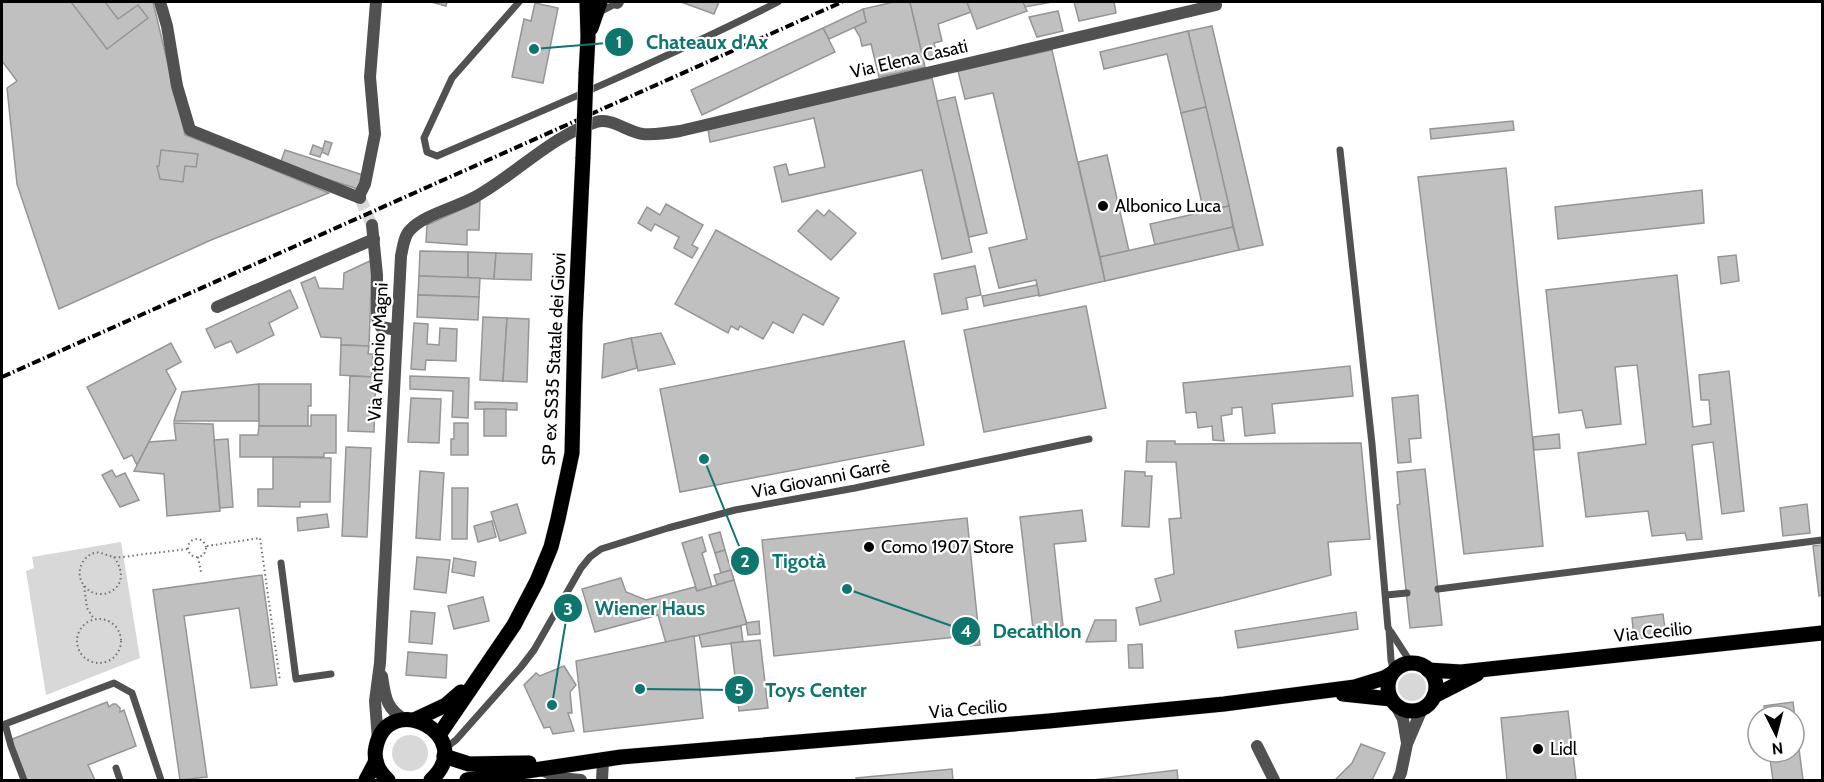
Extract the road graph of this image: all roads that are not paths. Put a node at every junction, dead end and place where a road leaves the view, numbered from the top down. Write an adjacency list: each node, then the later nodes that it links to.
1 (160, 2): 2 (street)
2 (376, 2)
3 (519, 2): 5 (lane)
4 (617, 2): 7 (lane)
5 (778, 2)
6 (1216, 5): 8 (street, Via Elena Casati)
7 (592, 6): 28 (main road, SP ex SS35 Statale dei Giovi, bridge)
8 (612, 122): 13 (street, Via Antonio Magni)
9 (1340, 150): 19 (lane)
10 (372, 225): 11 (street)
11 (374, 239): 12 (street); 13 (street)
12 (217, 307)
13 (397, 330): 22 (street, Via Antonio Magni)
14 (1089, 439): 36 (lane, Via Giovanni Garrè)
15 (1822, 540): 17 (lane)
16 (280, 563): 27 (lane)
17 (1438, 589)
18 (1407, 593): 19 (lane)
19 (1386, 595): 20 (lane)
20 (1389, 629): 23 (lane); 26 (lane)
21 (1822, 633): 24 (main road, Via Cecilio)
22 (380, 663): 33 (street); 34 (street)
23 (1411, 663): 25 (main road); 26 (main road)
24 (1488, 669): 25 (main road, Via Cecilio); 30 (main road, Via Cecilio)
25 (1428, 670): 30 (main road)
26 (1393, 673): 29 (main road, Via Cecilio); 31 (main road)
27 (331, 674)
28 (473, 683): 33 (main road, SP ex SS35 Statale dei Giovi); 36 (main road, SP ex SS35 Statale dei Giovi)
29 (1323, 691): 31 (main road, Via Cecilio); 38 (main road, Via Cecilio)
30 (1434, 696): 32 (main road)
31 (1394, 702): 32 (main road); 35 (street)
32 (1422, 709): 35 (street)
33 (410, 720): 34 (main road, SP ex SS35 Statale dei Giovi); 36 (main road, Via Cecilio)
34 (378, 740): 39 (main road)
35 (1407, 744): 52 (street)
36 (442, 746): 38 (main road, Via Cecilio); 47 (main road, SP ex SS35 Statale dei Giovi)
37 (1257, 746): 51 (street)
38 (610, 760): 41 (main road, Via Cecilio); 50 (street)
39 (376, 761): 45 (main road); 46 (main road)
40 (116, 768): 43 (lane)
41 (542, 770): 48 (main road, Via Cecilio); 49 (street)
42 (24, 780): 44 (lane)
43 (120, 780)
44 (162, 780)
45 (366, 780)
46 (388, 780)
47 (431, 780)
48 (467, 780)
49 (581, 780)
50 (602, 780)
51 (1274, 780)
52 (1398, 780)

